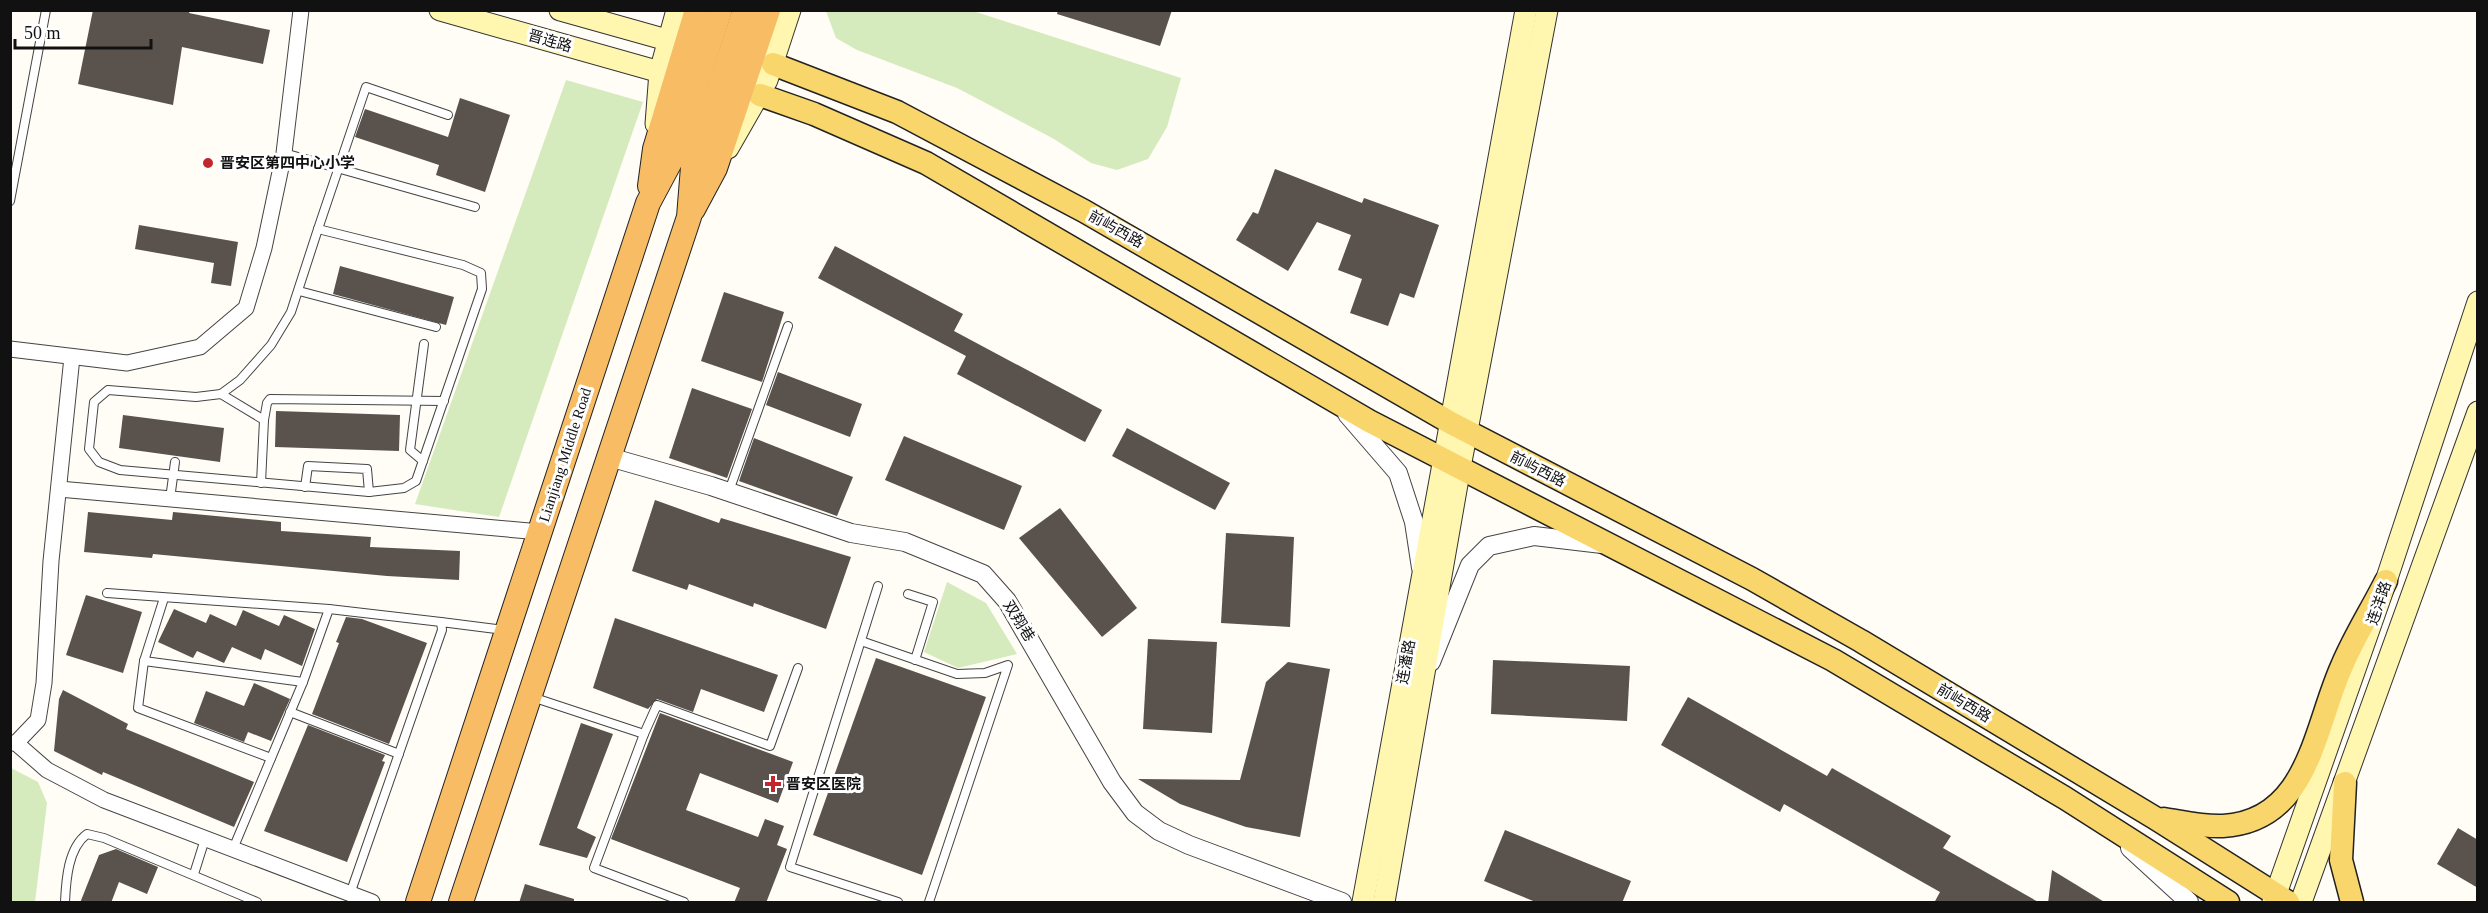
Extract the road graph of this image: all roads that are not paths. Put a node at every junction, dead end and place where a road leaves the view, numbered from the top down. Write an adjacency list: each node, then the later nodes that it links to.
1 (46, 10): 21 (lane)
2 (300, 10): 18 (street)
3 (440, 10): 15 (main road, 晋连路)
4 (560, 10): 13 (main road)
5 (677, 10): 13 (main road)
6 (697, 10): 15 (highway)
7 (720, 10): 22 (highway, Lianjiang Middle Road)
8 (745, 10): 24 (highway)
9 (768, 10): 20 (highway)
10 (790, 10): 14 (main road)
11 (1526, 10): 39 (main road)
12 (1547, 10): 39 (main road)
13 (667, 40): 15 (main road)
14 (773, 64): 16 (main road); 39 (main road, 前屿西路)
15 (668, 73): 22 (highway)
16 (760, 95): 20 (main road); 36 (main road, 前屿西路)
17 (447, 116): 19 (lane)
18 (284, 153): 19 (lane); 32 (street)
19 (337, 168): 23 (lane); 25 (lane)
20 (715, 168): 24 (highway)
21 (10, 201)
22 (648, 203): 51 (highway, Lianjiang Middle Road)
23 (475, 207)
24 (689, 217): 40 (highway)
25 (318, 229): 26 (lane); 35 (lane)
26 (299, 291): 29 (lane); 33 (lane)
27 (2478, 302): 54 (main road, 连洋路)
28 (788, 326): 49 (lane)
29 (436, 327)
30 (424, 344): 34 (lane)
31 (10, 350): 32 (street)
32 (72, 357): 47 (street)
33 (221, 394): 38 (lane); 44 (lane)
34 (414, 400): 35 (lane); 38 (lane); 41 (lane)
35 (444, 401): 41 (lane)
36 (1338, 404): 43 (main road, 前屿西路); 53 (street)
37 (2478, 412): 74 (main road, 连洋路)
38 (264, 420): 45 (lane)
39 (1459, 427): 43 (main road, 连潘路); 75 (main road, 前屿西路)
40 (609, 457): 49 (street, 双翔巷); 68 (highway)
41 (423, 461): 48 (lane)
42 (175, 462): 44 (lane)
43 (1452, 463): 52 (main road, 前屿西路); 53 (main road, 连潘路); 67 (main road, 连潘路)
44 (173, 476): 45 (lane); 50 (lane)
45 (261, 483): 46 (lane)
46 (305, 487): 48 (lane); 48 (lane)
47 (59, 489): 50 (street); 71 (street)
48 (369, 492)
49 (728, 492): 90 (street, 双翔巷)
50 (170, 499): 51 (street)
51 (540, 532): 61 (highway, Lianjiang Middle Road)
52 (1614, 545): 67 (street); 76 (main road, 前屿西路)
53 (1422, 574): 91 (main road, 连潘路)
54 (2386, 581): 75 (main road); 82 (main road, 连洋路)
55 (878, 586): 62 (lane)
56 (107, 593): 58 (lane)
57 (908, 594): 63 (lane)
58 (164, 598): 59 (lane); 64 (lane)
59 (329, 609): 60 (lane); 66 (lane)
60 (441, 622): 61 (lane); 72 (lane)
61 (506, 630): 81 (highway, Lianjiang Middle Road)
62 (861, 641): 63 (lane); 88 (lane)
63 (915, 660): 89 (lane)
64 (144, 661): 66 (lane); 73 (lane)
65 (798, 668): 70 (lane)
66 (303, 682): 69 (lane)
67 (1422, 686): 92 (main road, 连潘路)
68 (528, 695): 70 (lane); 83 (highway)
69 (290, 712): 72 (lane); 73 (lane)
70 (644, 734): 87 (lane)
71 (14, 743): 77 (street)
72 (399, 754): 80 (lane)
73 (271, 758): 78 (lane)
74 (2345, 783): 95 (main road, 连洋路); 96 (main road)
75 (2155, 818): 82 (main road, 前屿西路)
76 (2098, 819): 93 (street); 94 (main road, 前屿西路)
77 (205, 839): 78 (street); 79 (lane)
78 (233, 849): 80 (street)
79 (194, 874): 84 (lane); 85 (lane)
80 (350, 894): 86 (street)
81 (417, 897)
82 (2279, 900)
83 (462, 902)
84 (65, 903)
85 (257, 903)
86 (372, 903)
87 (684, 903)
88 (898, 903)
89 (929, 903)
90 (1342, 903)
91 (1362, 903)
92 (1384, 903)
93 (2189, 903)
94 (2228, 903)
95 (2301, 903)
96 (2352, 903)

